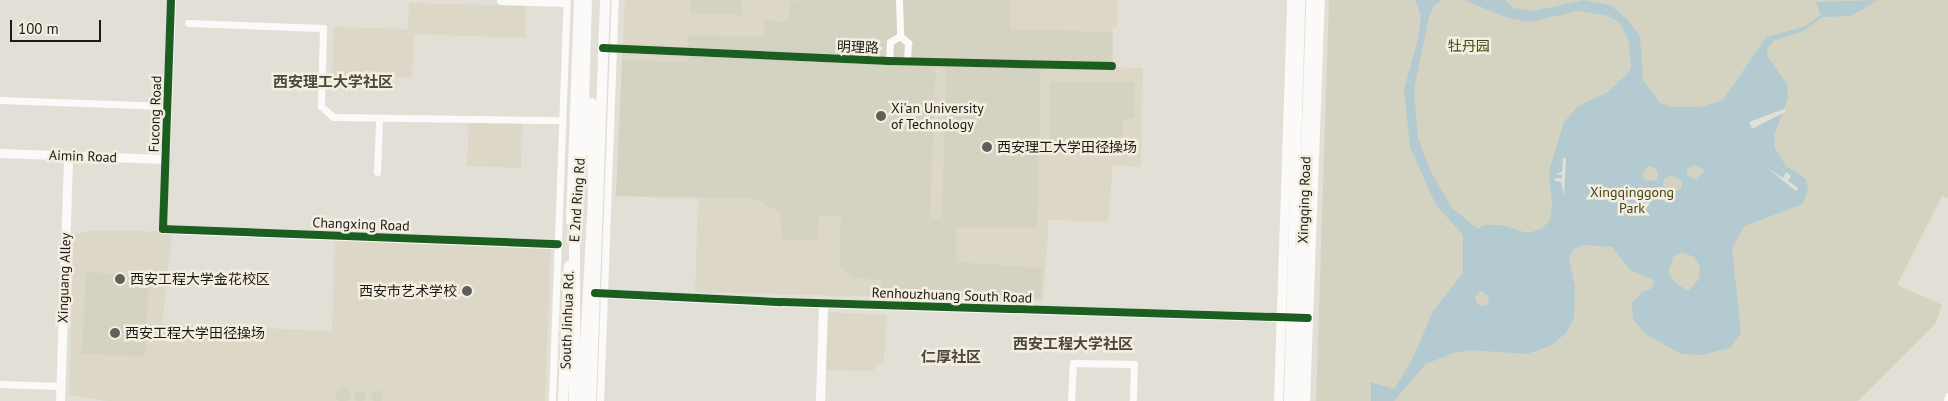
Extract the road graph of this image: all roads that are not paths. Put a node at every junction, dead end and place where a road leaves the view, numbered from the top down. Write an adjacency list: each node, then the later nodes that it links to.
1 (171, 0): 22 (street, Fucong Road)
2 (501, 0): 13 (street)
3 (578, 0): 31 (main road, South Jinhua Rd.)
4 (586, 0): 16 (highway, E 2nd Ring Rd)
5 (594, 0): 16 (highway, E 2nd Ring Rd)
6 (605, 0): 17 (main road, South Jinhua Rd.)
7 (615, 0): 17 (street)
8 (899, 0): 15 (street)
9 (1291, 0): 39 (street)
10 (1300, 0): 39 (main road, Xingqing Road)
11 (1311, 0): 39 (main road, Xingqing Road)
12 (1320, 0): 39 (street)
13 (567, 1): 24 (street)
14 (188, 23): 23 (street)
15 (900, 36): 18 (street); 19 (street)
16 (589, 39): 26 (highway, E 2nd Ring Rd); 28 (highway, E 2nd Ring Rd)
17 (608, 48): 18 (street, 明理路); 32 (main road, South Jinhua Rd.); 36 (street)
18 (889, 61): 19 (street, 明理路)
19 (908, 61): 20 (street, 明理路)
20 (1112, 66)
21 (0, 100): 22 (street)
22 (167, 106): 29 (street, Fucong Road)
23 (379, 119): 24 (street); 30 (street)
24 (562, 120): 34 (street)
25 (0, 153): 27 (street, Aimin Road)
26 (581, 154): 31 (highway); 38 (highway, E 2nd Ring Rd)
27 (68, 155): 29 (street, Aimin Road); 43 (street, Xinguang Alley)
28 (593, 155): 32 (highway); 41 (highway, E 2nd Ring Rd)
29 (165, 159): 33 (street, Fucong Road)
30 (377, 172)
31 (572, 186): 35 (main road, South Jinhua Rd.)
32 (600, 190): 36 (main road, South Jinhua Rd.)
33 (163, 229): 34 (street, Changxing Road)
34 (558, 244): 46 (street)
35 (568, 282): 38 (highway); 47 (main road, South Jinhua Rd.)
36 (600, 294): 37 (street, Renhouzhuang South Road); 40 (main road, South Jinhua Rd.); 51 (street)
37 (824, 304): 39 (street, Renhouzhuang South Road); 52 (street)
38 (572, 308): 48 (highway, E 2nd Ring Rd)
39 (1295, 318): 55 (street); 56 (main road, Xingqing Road); 57 (main road, Xingqing Road); 58 (street)
40 (594, 326): 41 (highway); 50 (main road, South Jinhua Rd.)
41 (585, 355): 49 (highway, E 2nd Ring Rd)
42 (0, 384): 43 (street)
43 (60, 386): 45 (street, Xinguang Alley)
44 (1948, 396): 59 (street)
45 (60, 401)
46 (552, 401)
47 (563, 401)
48 (574, 401)
49 (582, 401)
50 (590, 401)
51 (600, 401)
52 (820, 401)
53 (1071, 401): 54 (street)
54 (1132, 401)
55 (1278, 401)
56 (1289, 401)
57 (1298, 401)
58 (1305, 401)
59 (1947, 401)

